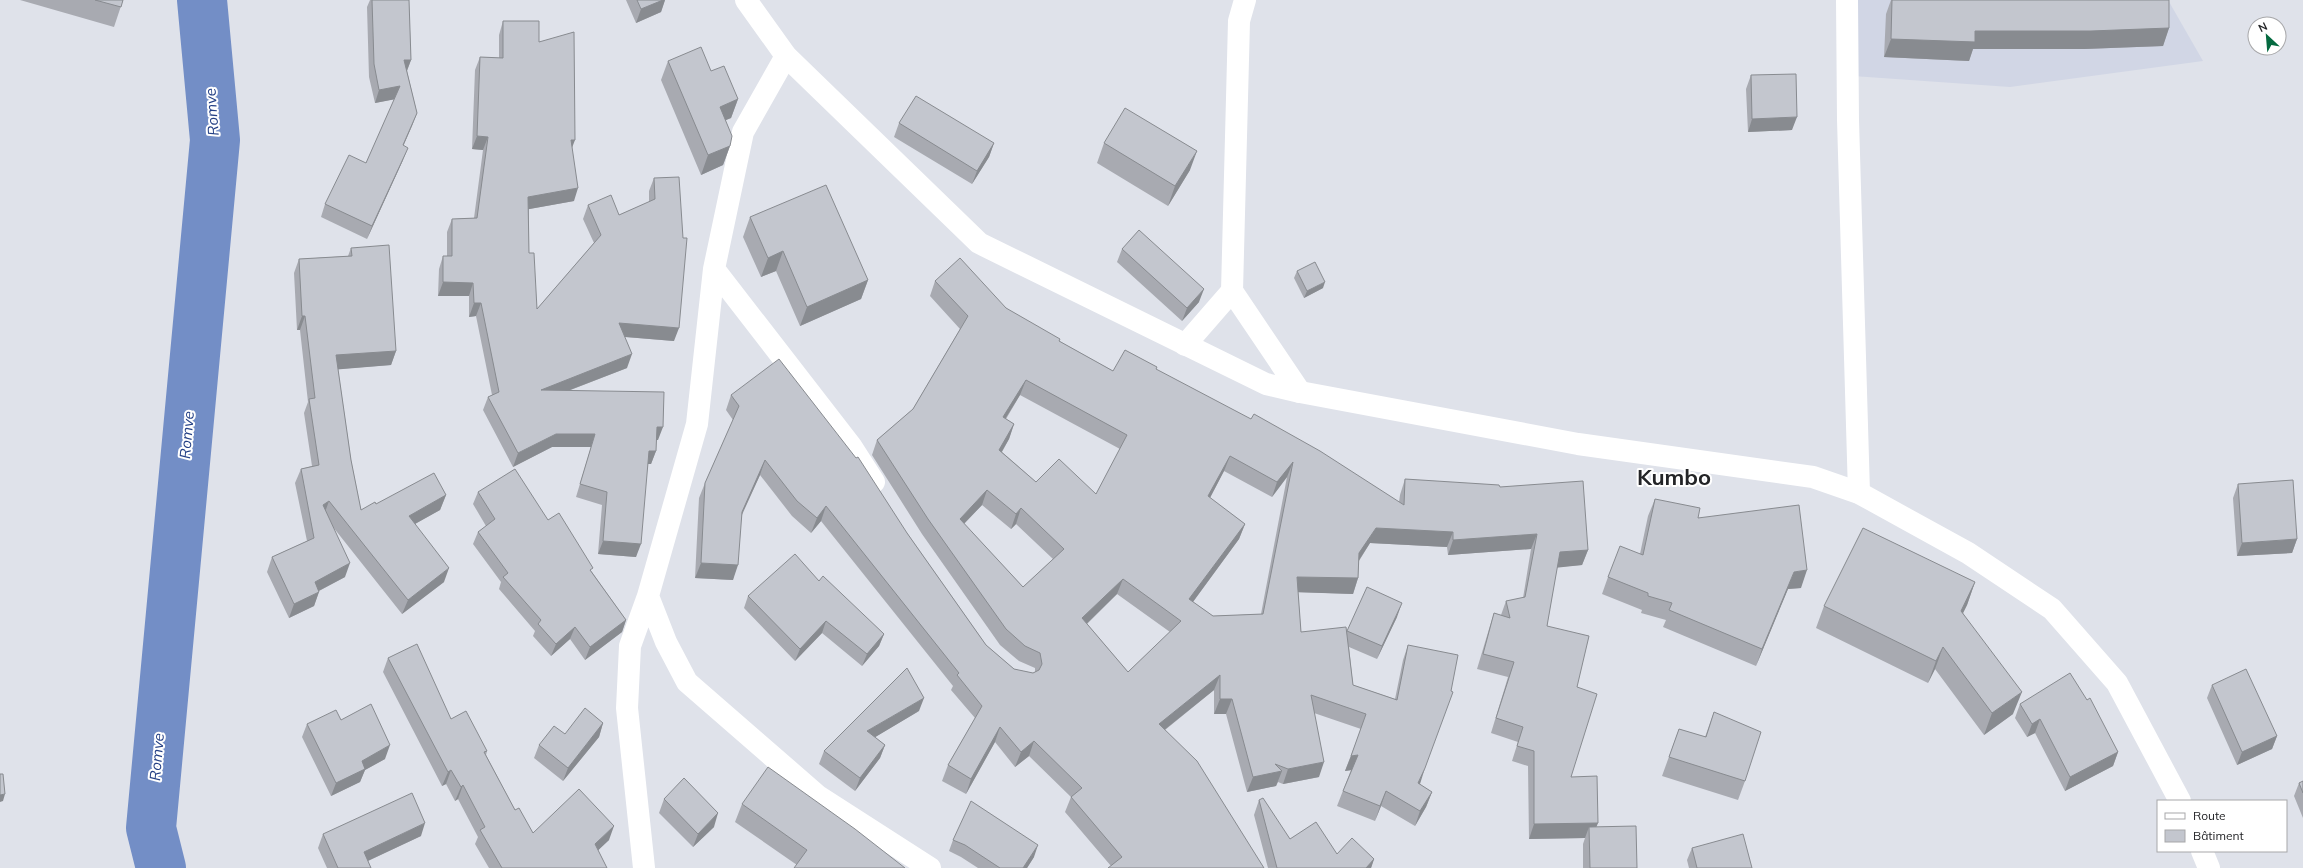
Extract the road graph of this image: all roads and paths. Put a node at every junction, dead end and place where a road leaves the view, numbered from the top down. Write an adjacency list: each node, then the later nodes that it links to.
1 (746, 0): 4 (street)
2 (1245, 0): 6 (street)
3 (1847, 0): 9 (street)
4 (786, 56): 5 (street); 7 (street)
5 (714, 269): 10 (street); 11 (street)
6 (1232, 291): 7 (street); 8 (street)
7 (1185, 345): 8 (street)
8 (1300, 392): 9 (street)
9 (1859, 493): 12 (street)
10 (884, 497)
11 (648, 596): 14 (street); 15 (street)
12 (2179, 800)
13 (2202, 852): 16 (street)
14 (644, 868)
15 (930, 868)
16 (2209, 868)

